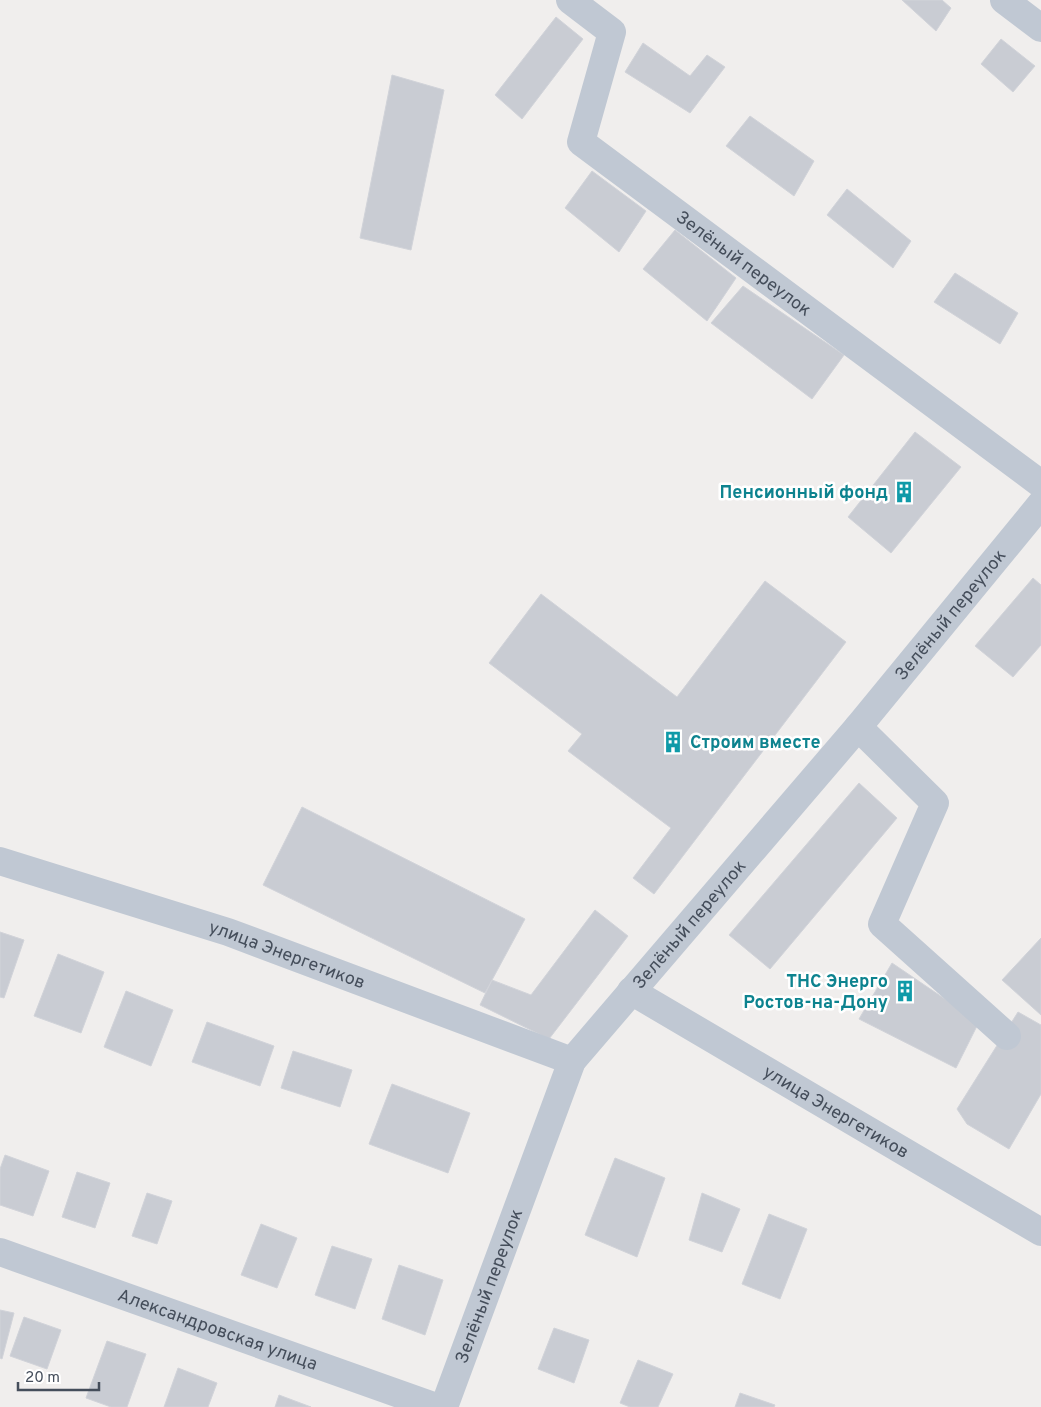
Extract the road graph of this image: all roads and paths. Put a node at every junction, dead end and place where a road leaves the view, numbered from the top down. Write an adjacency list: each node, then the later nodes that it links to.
1 (570, 0): 4 (street, Зелёный переулок)
2 (1004, 0): 3 (street)
3 (1041, 28)
4 (1041, 484)
5 (1036, 521): 6 (street, Зелёный переулок)
6 (858, 727): 8 (street, Зелёный переулок); 9 (street)
7 (0, 861): 10 (street, улица Энергетиков)
8 (631, 991): 10 (street, Зелёный переулок); 11 (street, улица Энергетиков)
9 (1006, 1036)
10 (572, 1061): 14 (street, Зелёный переулок)
11 (1041, 1232)
12 (0, 1252): 13 (street, Александровская улица)
13 (436, 1407)
14 (444, 1407)

